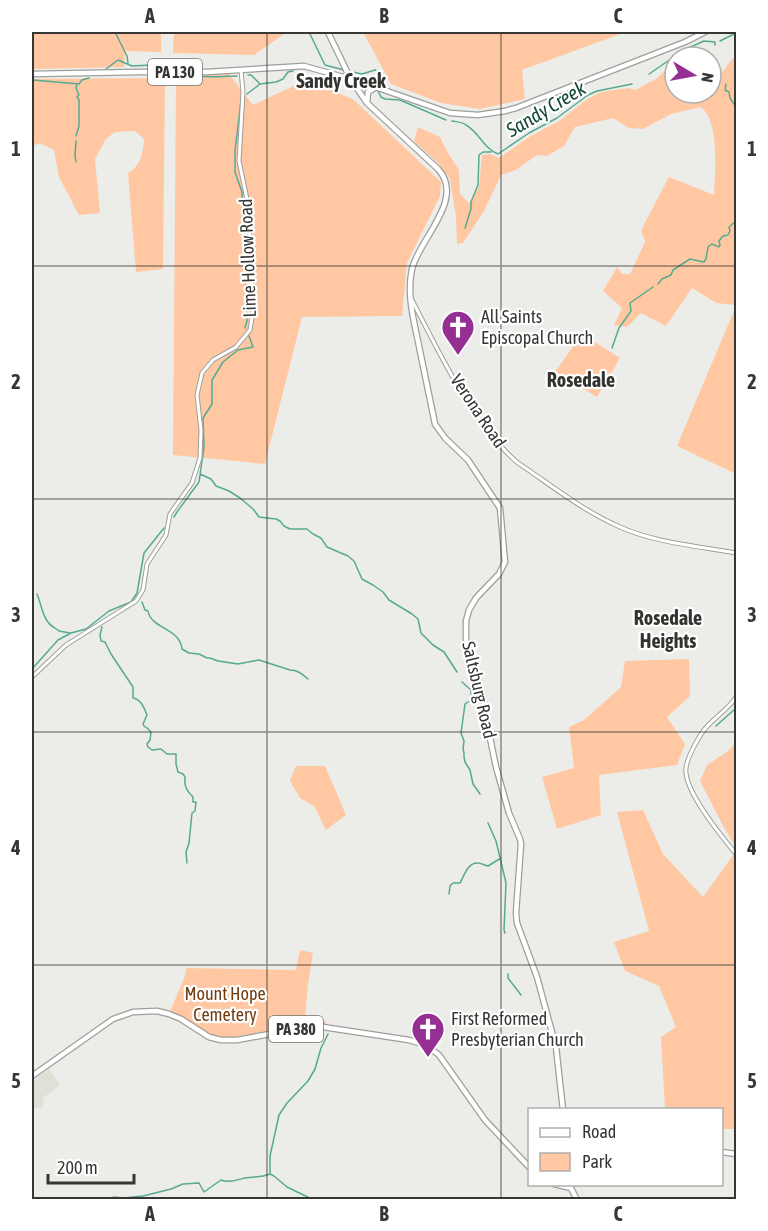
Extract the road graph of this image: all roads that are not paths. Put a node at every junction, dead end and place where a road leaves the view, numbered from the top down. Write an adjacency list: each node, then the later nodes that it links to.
1 (328, 32): 3 (main road, Verona Road)
2 (705, 32): 8 (main road, PA 130)
3 (343, 69): 5 (main road); 7 (main road, Verona Road)
4 (241, 70): 5 (main road, PA 130); 6 (main road, PA 130); 12 (street, Lime Hollow Road)
5 (332, 73): 7 (main road, PA 130)
6 (32, 74)
7 (350, 78): 8 (main road, PA 130); 9 (main road, Verona Road)
8 (376, 87): 9 (main road)
9 (367, 103): 10 (main road, Verona Road)
10 (411, 298): 11 (street, Verona Road); 16 (main road, Saltsburg Road)
11 (736, 553)
12 (32, 677)
13 (736, 697): 14 (street)
14 (736, 854)
15 (32, 1076): 17 (main road, PA 380)
16 (563, 1108)
17 (528, 1166)
18 (571, 1186): 19 (main road)
19 (577, 1200)

